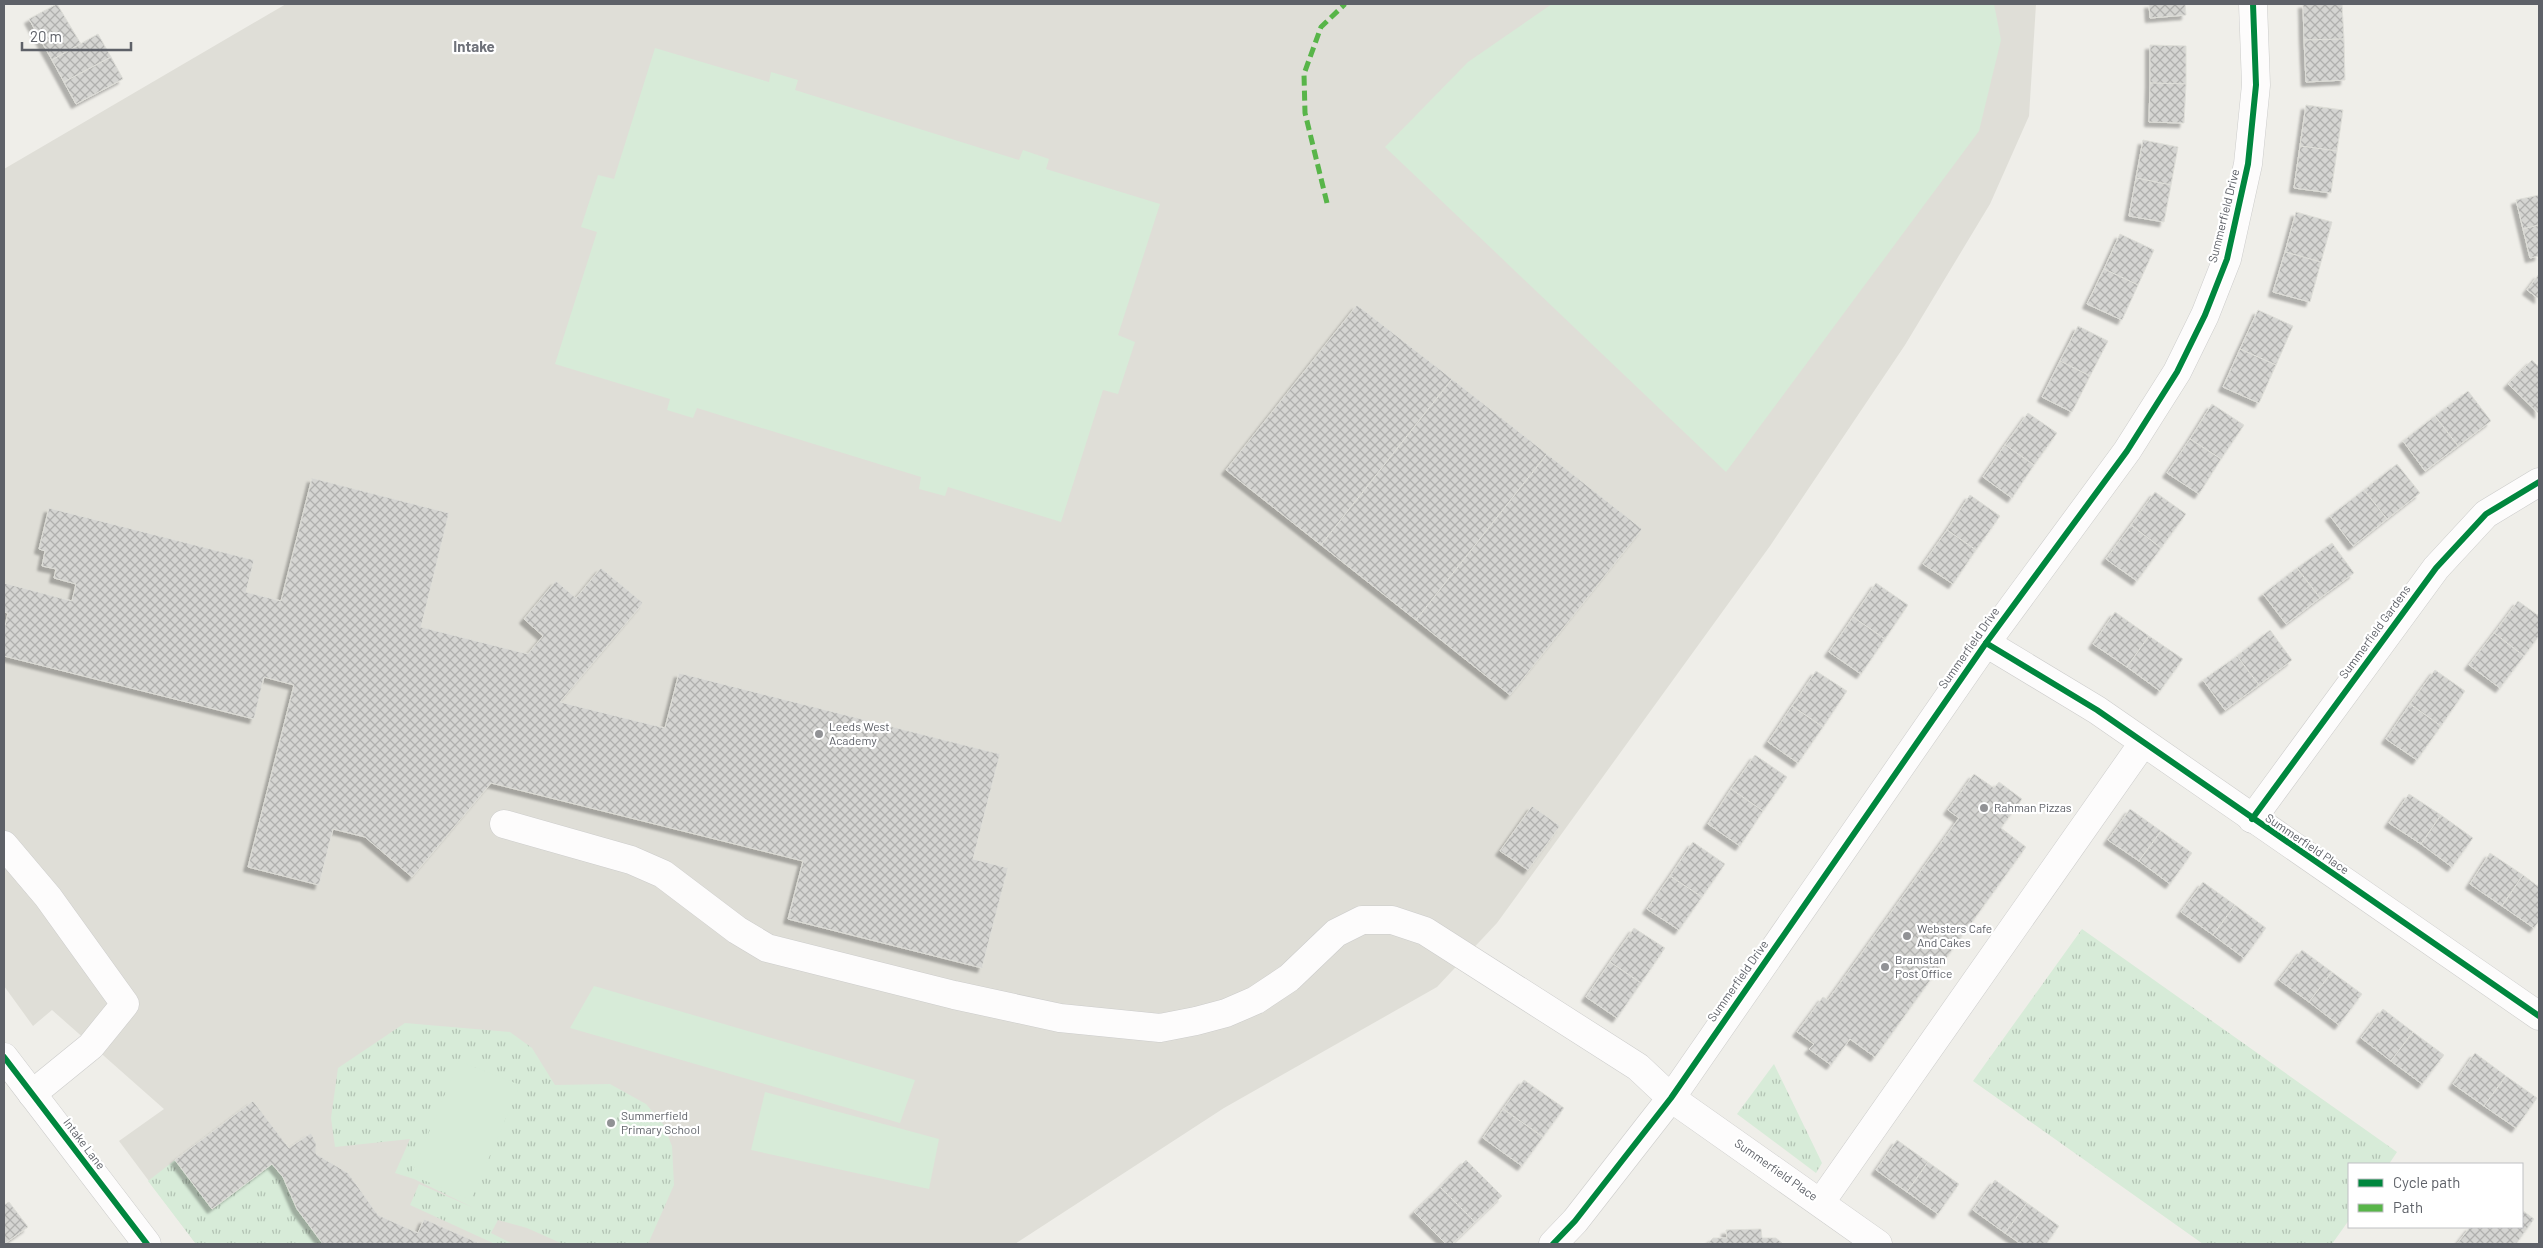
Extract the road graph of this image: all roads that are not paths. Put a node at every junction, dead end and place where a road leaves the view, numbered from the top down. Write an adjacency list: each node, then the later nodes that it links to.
1 (2253, 4): 3 (street, Summerfield Drive)
2 (2539, 482): 5 (street, Summerfield Gardens)
3 (1986, 642): 4 (street, Summerfield Place); 11 (street, Summerfield Drive)
4 (2143, 742): 5 (street, Summerfield Place); 12 (street)
5 (2252, 819): 8 (street, Summerfield Place)
6 (504, 824): 11 (street, Summerfield Place)
7 (4, 845): 10 (street)
8 (2539, 1016)
9 (4, 1057): 10 (street, Intake Lane)
10 (32, 1094): 13 (street, Intake Lane)
11 (1671, 1098): 12 (street, Summerfield Place); 14 (street, Summerfield Drive)
12 (1822, 1202): 15 (street, Summerfield Place)
13 (147, 1244)
14 (1554, 1244)
15 (1878, 1244)

